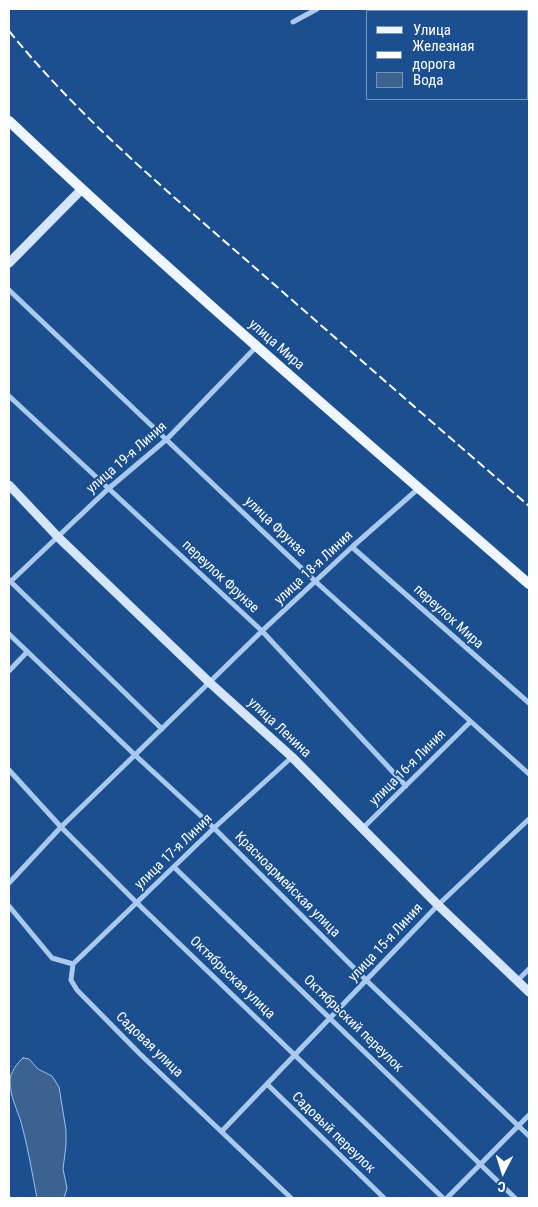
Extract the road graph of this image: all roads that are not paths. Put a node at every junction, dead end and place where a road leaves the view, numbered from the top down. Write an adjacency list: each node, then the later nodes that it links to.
1 (317, 9): 2 (street)
2 (293, 22)
3 (9, 121): 4 (main road, улица Мира)
4 (81, 190): 5 (main road); 7 (main road, улица Мира)
5 (9, 263)
6 (9, 290): 9 (street, улица Фрунзе)
7 (257, 346): 9 (street, улица 19-я Линия); 11 (main road, улица Мира)
8 (9, 396): 12 (street, переулок Фрунзе)
9 (167, 439): 12 (street, улица 19-я Линия); 16 (street, улица Фрунзе)
10 (9, 485): 13 (main road, улица Ленина)
11 (419, 488): 14 (street, улица 18-я Линия); 17 (main road, улица Мира)
12 (108, 489): 13 (street, улица 19-я Линия); 18 (street, переулок Фрунзе)
13 (58, 537): 15 (street, улица 19-я Линия); 22 (main road, улица Ленина)
14 (352, 547): 16 (street, улица 18-я Линия); 23 (street, переулок Мира)
15 (9, 582): 25 (street)
16 (316, 582): 18 (street, улица 18-я Линия); 24 (street, улица Фрунзе)
17 (529, 584)
18 (262, 631): 22 (street, улица 18-я Линия); 30 (street, переулок Фрунзе)
19 (9, 634): 20 (street, Красноармейская улица)
20 (27, 652): 21 (street); 26 (street, Красноармейская улица)
21 (9, 671)
22 (210, 682): 25 (street, улица 18-я Линия); 27 (main road, улица Ленина)
23 (529, 703)
24 (470, 722): 29 (street, улица Фрунзе); 30 (street, улица 16-я Линия)
25 (162, 729): 26 (street, улица 18-я Линия)
26 (135, 755): 32 (street, улица 18-я Линия); 33 (street, Красноармейская улица)
27 (292, 757): 33 (street, улица 17-я Линия); 34 (main road, улица Ленина)
28 (9, 770): 32 (street, Октябрьская улица)
29 (529, 774)
30 (406, 786): 34 (street, улица 16-я Линия)
31 (529, 819): 38 (street, улица 15-я Линия)
32 (61, 827): 36 (street, улица 18-я Линия); 37 (street, Октябрьская улица)
33 (214, 828): 35 (street, улица 17-я Линия); 42 (street, Красноармейская улица)
34 (362, 829): 38 (main road, улица Ленина)
35 (174, 867): 37 (street, улица 17-я Линия); 45 (street, Октябрьский переулок)
36 (9, 883)
37 (137, 903): 40 (street, улица 17-я Линия); 46 (street, Октябрьская улица)
38 (438, 905): 42 (street, улица 15-я Линия); 43 (main road, улица Ленина)
39 (9, 906): 40 (street)
40 (73, 964): 50 (street, Садовая улица)
41 (529, 968): 43 (street)
42 (366, 980): 45 (street, улица 15-я Линия); 49 (street, Красноармейская улица)
43 (518, 981): 44 (main road, улица Ленина)
44 (529, 992)
45 (331, 1018): 46 (street, улица 15-я Линия); 52 (street, Октябрьский переулок)
46 (296, 1054): 47 (street, улица 15-я Линия); 55 (street, Октябрьская улица)
47 (267, 1084): 50 (street, улица 15-я Линия); 54 (street, Садовый переулок)
48 (529, 1115): 49 (street)
49 (519, 1126): 51 (street, Красноармейская улица); 52 (street)
50 (222, 1131): 53 (street, Садовая улица)
51 (529, 1136)
52 (480, 1165): 55 (street); 56 (street, Октябрьский переулок)
53 (290, 1198)
54 (384, 1198)
55 (445, 1198)
56 (515, 1198)

